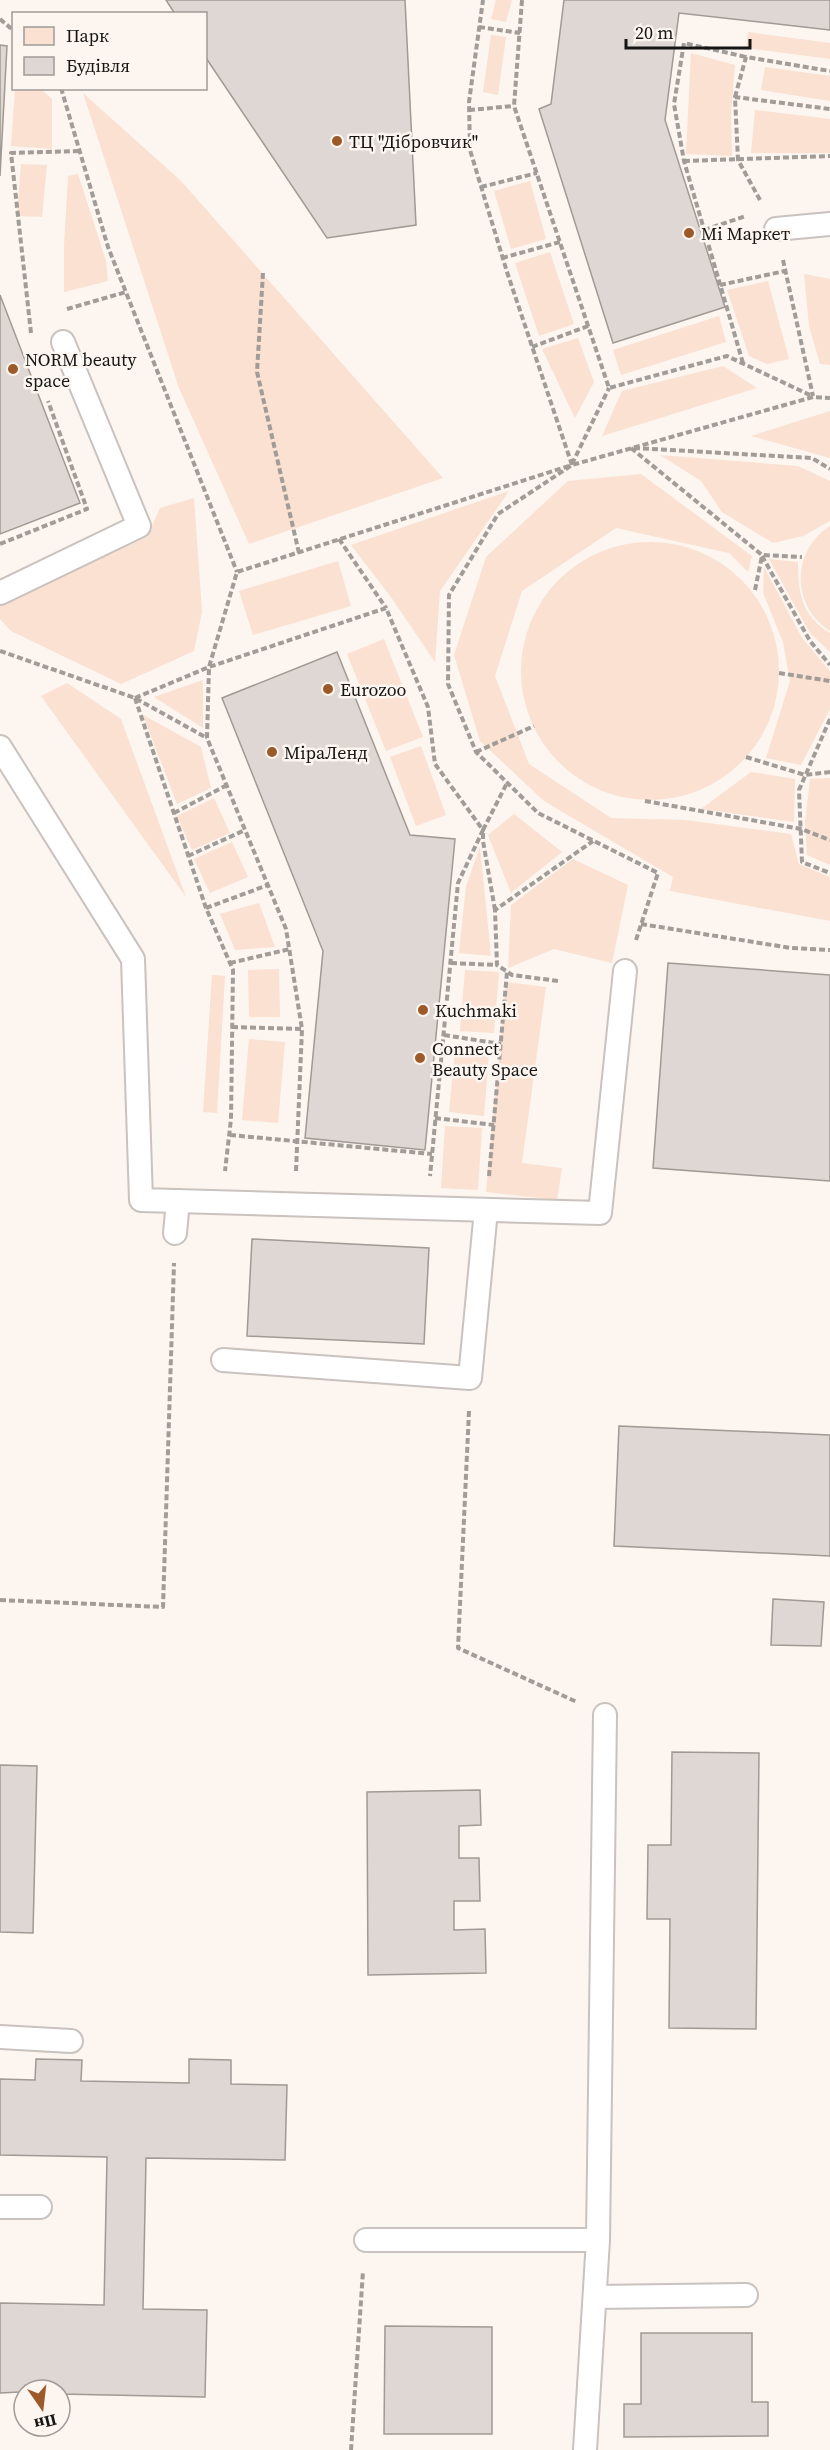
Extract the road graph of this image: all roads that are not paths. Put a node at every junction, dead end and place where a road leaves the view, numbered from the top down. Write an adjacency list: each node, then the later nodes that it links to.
1 (771, 219): 2 (lane)
2 (830, 224)
3 (63, 342): 4 (lane)
4 (0, 593)
5 (0, 747): 7 (lane)
6 (625, 971): 8 (lane)
7 (178, 1201): 8 (lane); 9 (lane)
8 (486, 1210): 10 (lane)
9 (175, 1233)
10 (223, 1360)
11 (605, 1715): 17 (lane)
12 (0, 2037): 13 (lane)
13 (70, 2041)
14 (0, 2207): 15 (lane)
15 (40, 2207)
16 (366, 2240): 17 (lane)
17 (598, 2240): 19 (lane)
18 (746, 2295): 19 (lane)
19 (595, 2297): 20 (lane)
20 (585, 2450)

